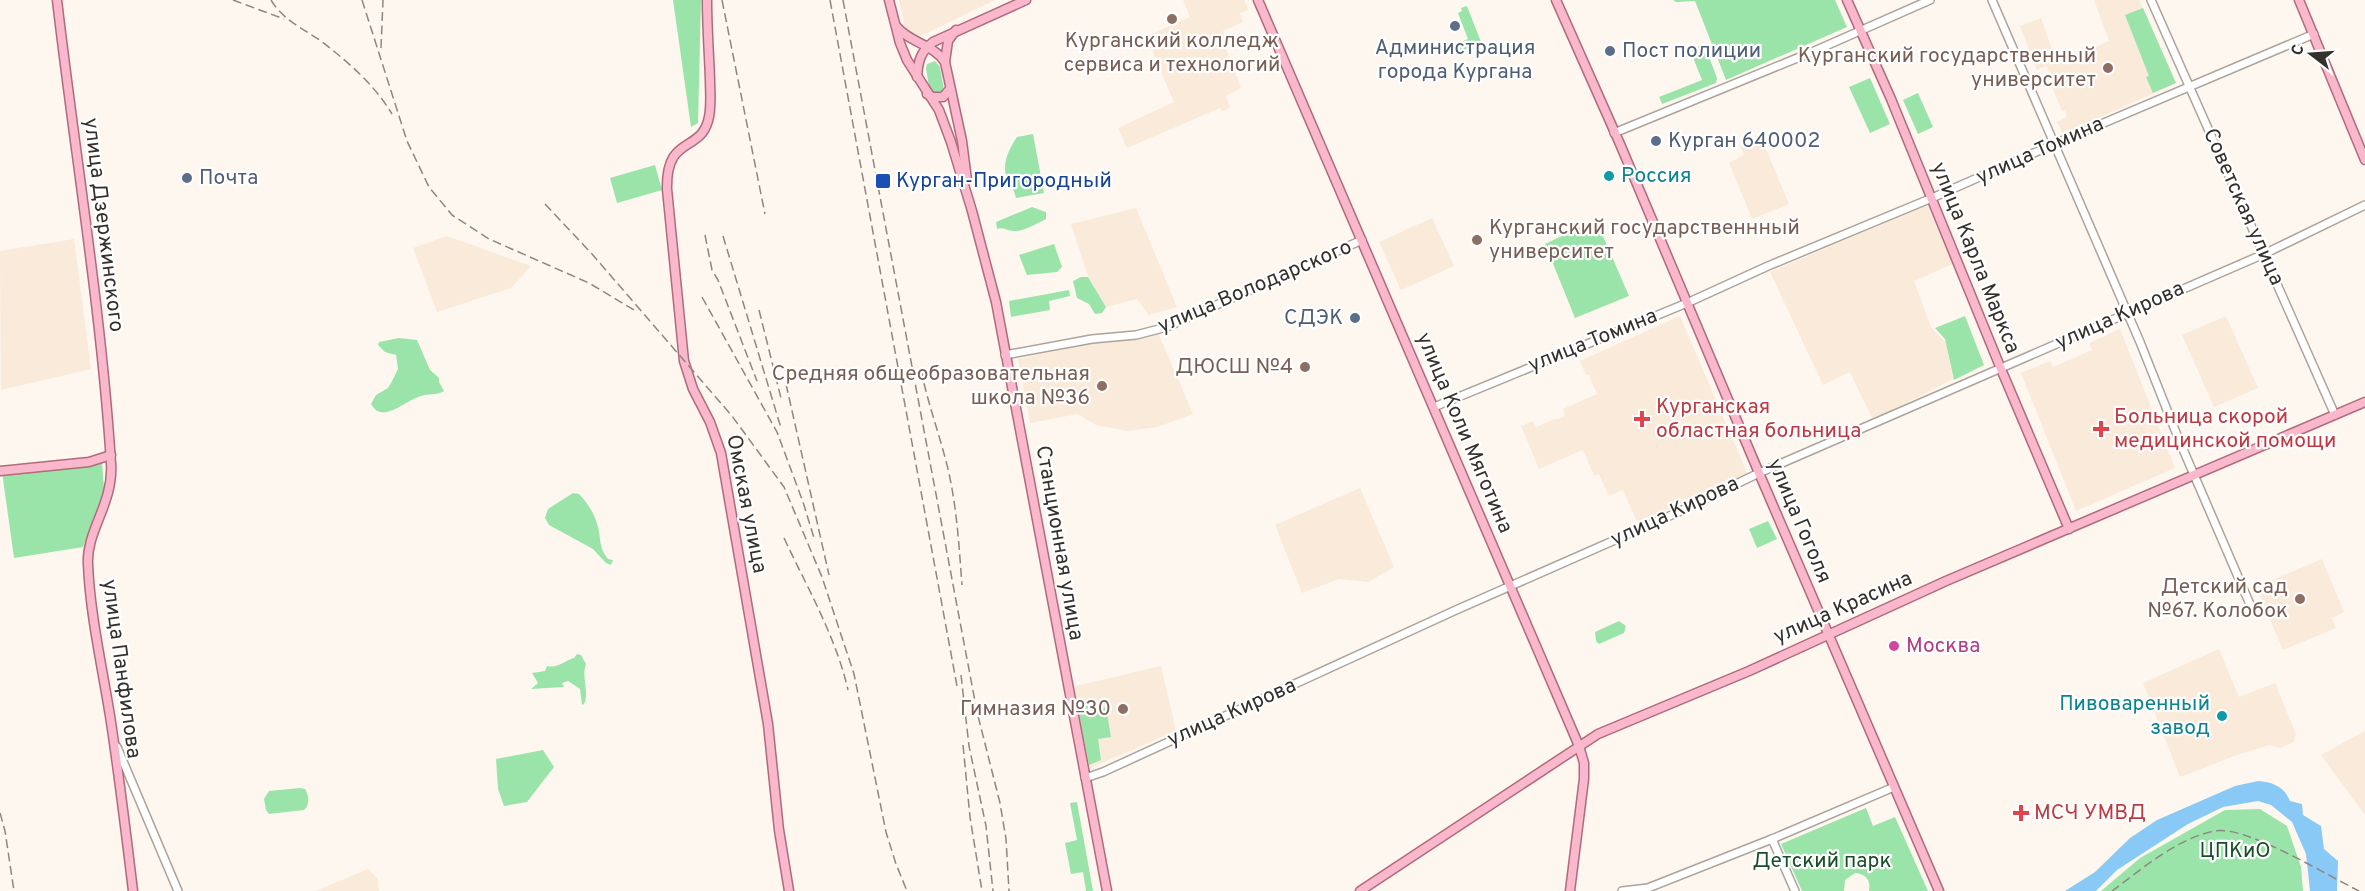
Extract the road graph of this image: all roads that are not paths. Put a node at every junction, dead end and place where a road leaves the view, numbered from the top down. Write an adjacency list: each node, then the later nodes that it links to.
1 (57, 0): 37 (main road, улица Дзержинского)
2 (707, 0): 52 (main road, Омская улица)
3 (889, 0): 12 (main road, Станционная улица)
4 (1026, 0): 13 (main road)
5 (1258, 0): 28 (main road, улица Коли Мяготина)
6 (1556, 0): 22 (main road, улица Гоголя)
7 (1847, 0): 14 (main road, улица Карла Маркса)
8 (1930, 0): 14 (street)
9 (1992, 0): 23 (street)
10 (2151, 0): 19 (street, Советская улица)
11 (2300, 0): 15 (main road)
12 (894, 25): 16 (main road); 18 (main road, Станционная улица)
13 (956, 30): 16 (main road); 17 (main road, Станционная улица)
14 (1860, 30): 22 (street); 25 (main road, улица Карла Маркса)
15 (2314, 33): 19 (street, улица Томина); 24 (main road)
16 (926, 47): 17 (main road); 18 (main road)
17 (945, 62): 20 (main road, Станционная улица)
18 (917, 78): 21 (main road, Станционная улица)
19 (2189, 86): 23 (street, улица Томина); 29 (street, Советская улица)
20 (950, 89): 21 (main road); 26 (main road, Станционная улица)
21 (927, 93): 26 (main road, Станционная улица)
22 (1614, 133): 30 (main road, улица Гоголя)
23 (2054, 144): 25 (street, улица Томина); 31 (street)
24 (2365, 160)
25 (1932, 198): 30 (street, улица Томина); 33 (main road, улица Карла Маркса)
26 (970, 202): 32 (main road, Станционная улица)
27 (2365, 206): 29 (street, улица Кирова)
28 (1362, 240): 32 (street, улица Володарского); 35 (main road, улица Коли Мяготина)
29 (2264, 254): 31 (street, улица Кирова); 36 (street, Советская улица)
30 (1687, 303): 35 (street, улица Томина); 39 (main road, улица Гоголя)
31 (2127, 311): 33 (street, улица Кирова); 40 (street)
32 (1005, 355): 47 (main road, Станционная улица)
33 (2001, 369): 39 (street, улица Кирова); 41 (main road, улица Карла Маркса)
34 (2365, 402): 36 (main road, улица Красина)
35 (1434, 407): 42 (main road, улица Коли Мяготина)
36 (2335, 415): 40 (main road, улица Красина)
37 (111, 455): 38 (main road); 45 (main road, улица Панфилова)
38 (0, 471)
39 (1759, 473): 42 (street, улица Кирова); 44 (main road, улица Гоголя)
40 (2194, 476): 41 (main road, улица Красина); 43 (street)
41 (2069, 530): 44 (main road, улица Красина)
42 (1511, 587): 46 (main road, улица Коли Мяготина); 47 (street, улица Кирова)
43 (2252, 609)
44 (1828, 634): 46 (main road, улица Красина); 48 (main road, улица Гоголя)
45 (114, 741): 50 (main road, улица Панфилова); 51 (street)
46 (1579, 746): 54 (main road, улица Красина); 55 (main road, улица Коли Мяготина)
47 (1085, 778): 53 (main road, Станционная улица)
48 (1894, 787): 49 (street); 58 (main road, улица Гоголя)
49 (1772, 839): 56 (street); 57 (street)
50 (133, 891)
51 (178, 891)
52 (789, 891)
53 (1107, 891)
54 (1360, 891)
55 (1570, 891)
56 (1622, 891)
57 (1795, 891)
58 (1939, 891)

